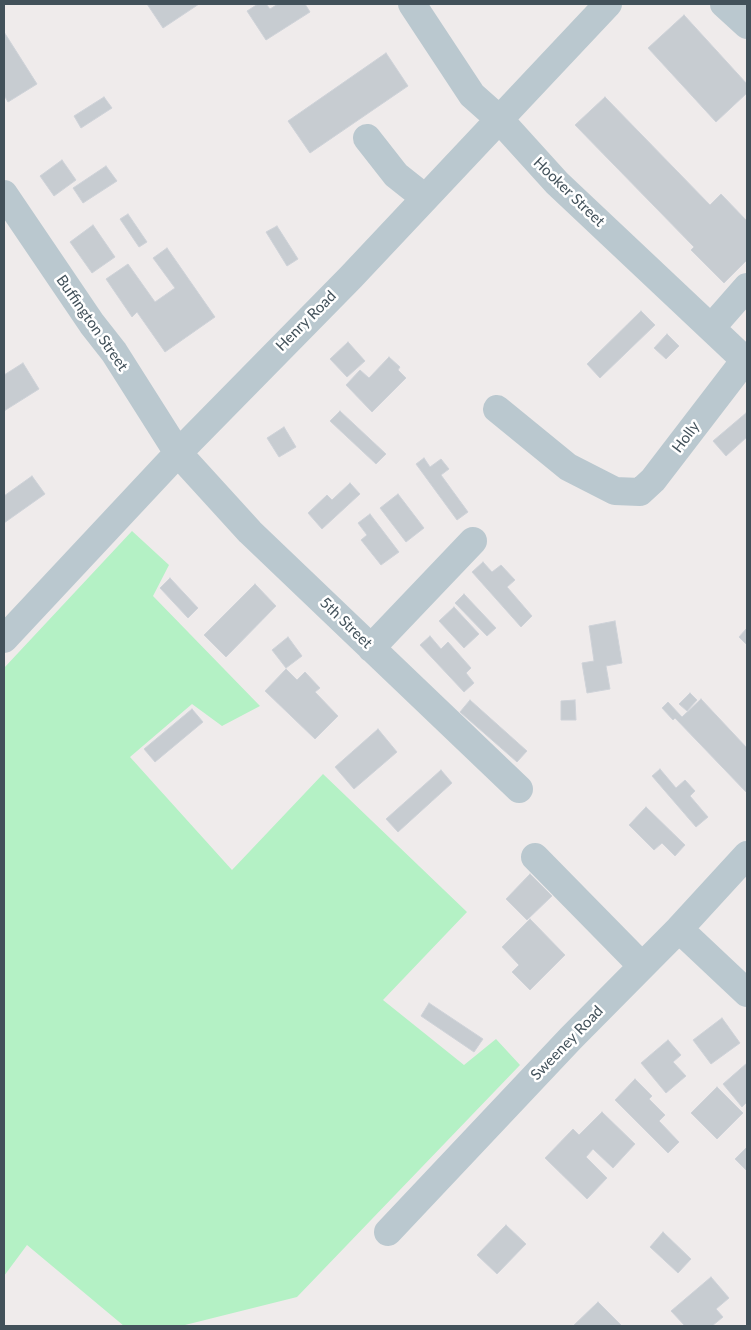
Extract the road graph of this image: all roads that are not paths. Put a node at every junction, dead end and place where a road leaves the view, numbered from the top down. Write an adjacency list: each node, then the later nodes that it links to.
1 (412, 4): 5 (street, Hooker Street)
2 (608, 4): 5 (street, Henry Road)
3 (724, 4): 4 (street)
4 (747, 25)
5 (499, 119): 8 (street, Henry Road); 10 (street, Hooker Street)
6 (367, 138): 8 (street)
7 (4, 194): 13 (street, Buffington Street)
8 (425, 198): 13 (street, Henry Road)
9 (747, 287): 10 (street)
10 (711, 328): 11 (street, Hooker Street)
11 (746, 361): 12 (street, Holly)
12 (497, 410)
13 (178, 453): 15 (street, Henry Road); 16 (street, 5th Street)
14 (473, 540): 16 (street)
15 (4, 639)
16 (371, 648): 17 (street, 5th Street)
17 (519, 789)
18 (747, 856): 20 (street, Sweeney Road)
19 (535, 857): 21 (street)
20 (679, 929): 21 (street, Sweeney Road); 22 (street)
21 (642, 966): 23 (street, Sweeney Road)
22 (747, 993)
23 (388, 1232)

